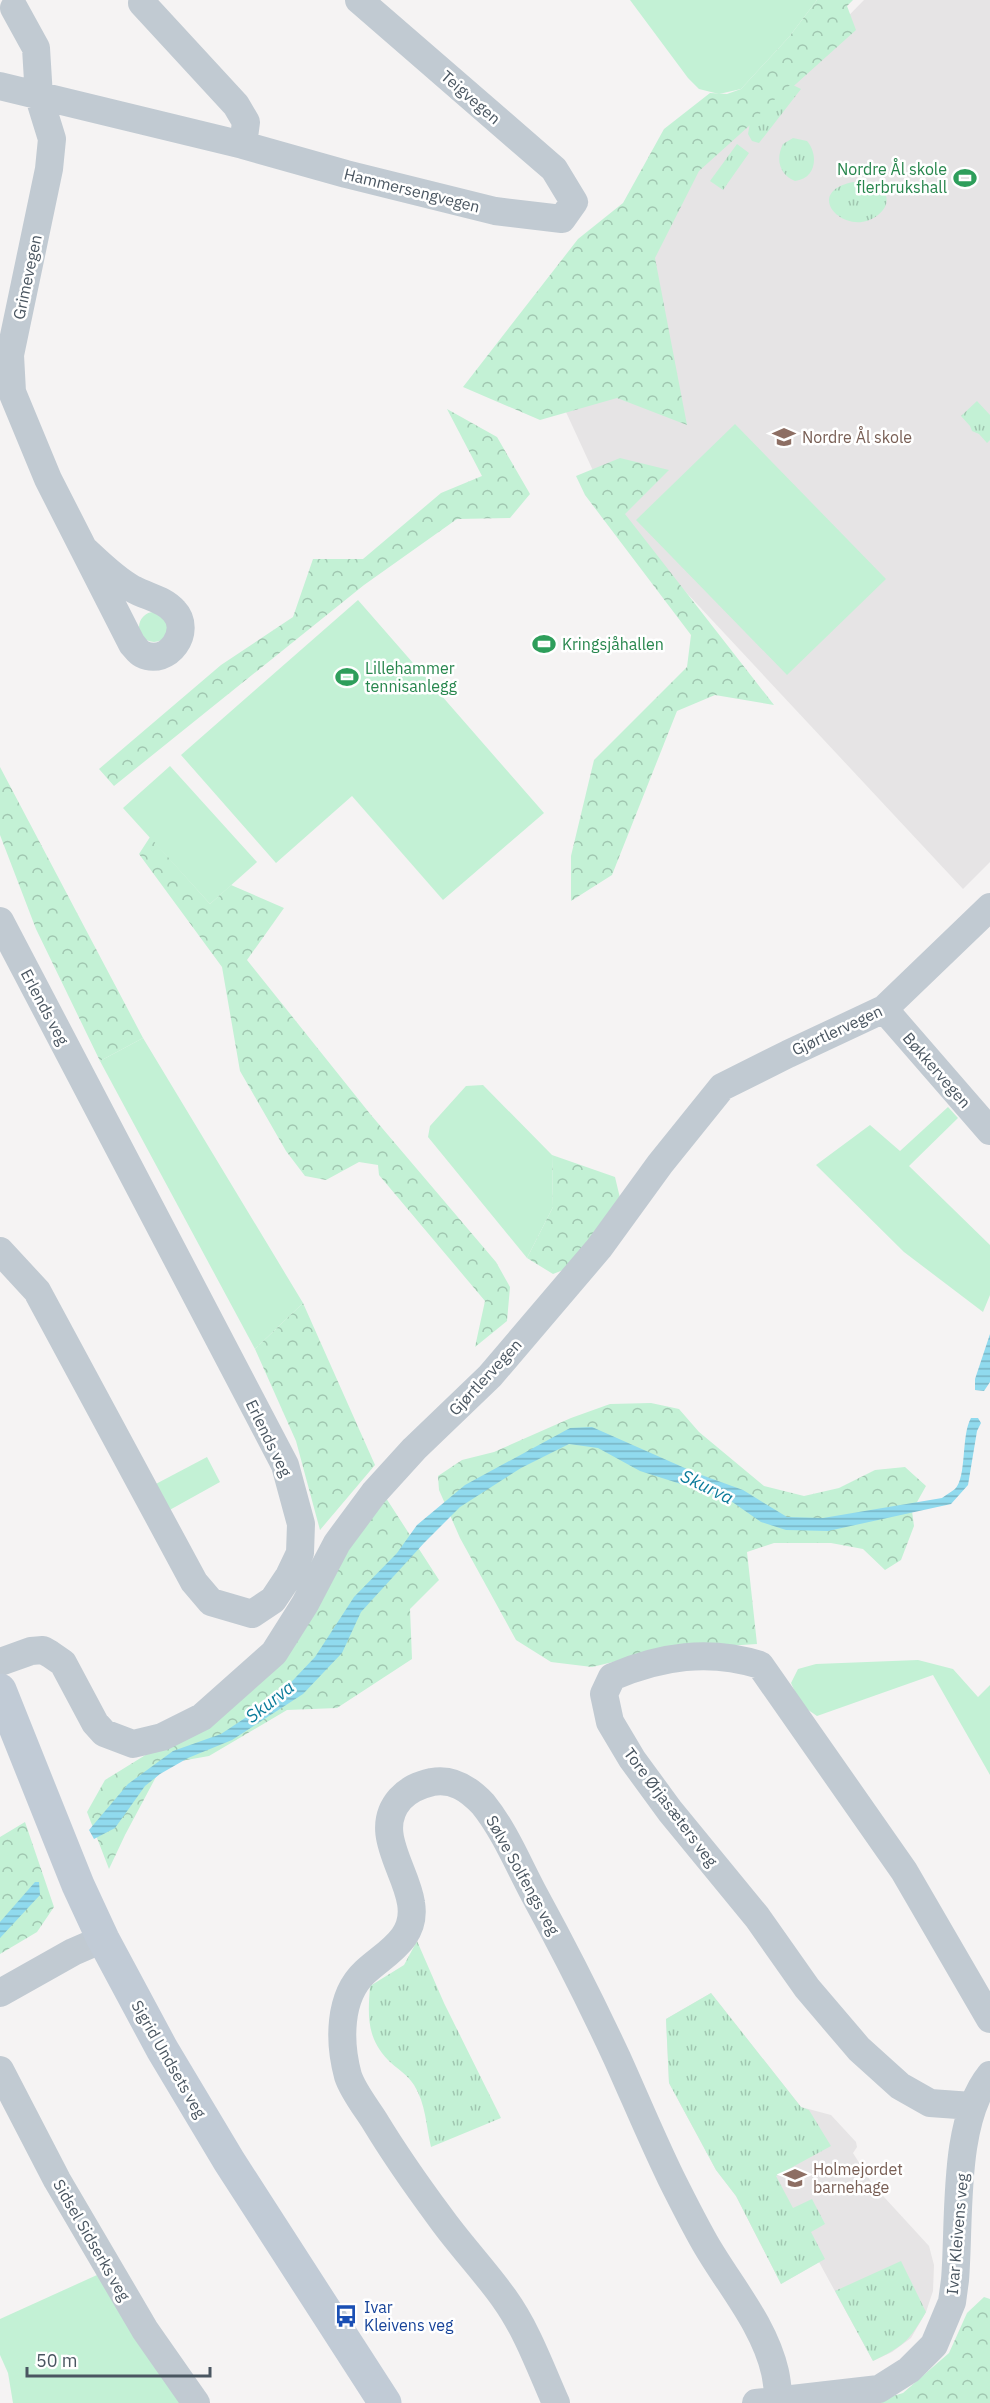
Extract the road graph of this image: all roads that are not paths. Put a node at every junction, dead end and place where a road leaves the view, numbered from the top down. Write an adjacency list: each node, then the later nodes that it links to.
1 (359, 0): 7 (street, Teigvegen)
2 (142, 3): 6 (street)
3 (14, 8): 5 (street)
4 (0, 86): 5 (street, Hammersengvegen)
5 (39, 97): 6 (street, Hammersengvegen); 8 (street, Grimevegen)
6 (243, 145): 7 (street, Hammersengvegen)
7 (574, 202)
8 (86, 551)
9 (990, 907): 11 (street, Gjørtlervegen)
10 (0, 921): 13 (street, Erlends veg)
11 (885, 1010): 12 (street, Bøkkervegen); 14 (street, Gjørtlervegen)
12 (990, 1131)
13 (0, 1251)
14 (0, 1662)
15 (0, 1690): 16 (street, Sigrid Undsets veg)
16 (103, 1939): 17 (street); 24 (street, Sigrid Undsets veg)
17 (0, 1994)
18 (990, 2019): 21 (street, Tore Ørjasæters veg)
19 (0, 2070): 23 (street, Sidsel Sidserks veg)
20 (990, 2075): 21 (street, Ivar Kleivens veg)
21 (972, 2106): 22 (street, Ivar Kleivens veg)
22 (767, 2402): 25 (street, Sølve Solfengs veg)
23 (195, 2403)
24 (385, 2403)
25 (556, 2403)

